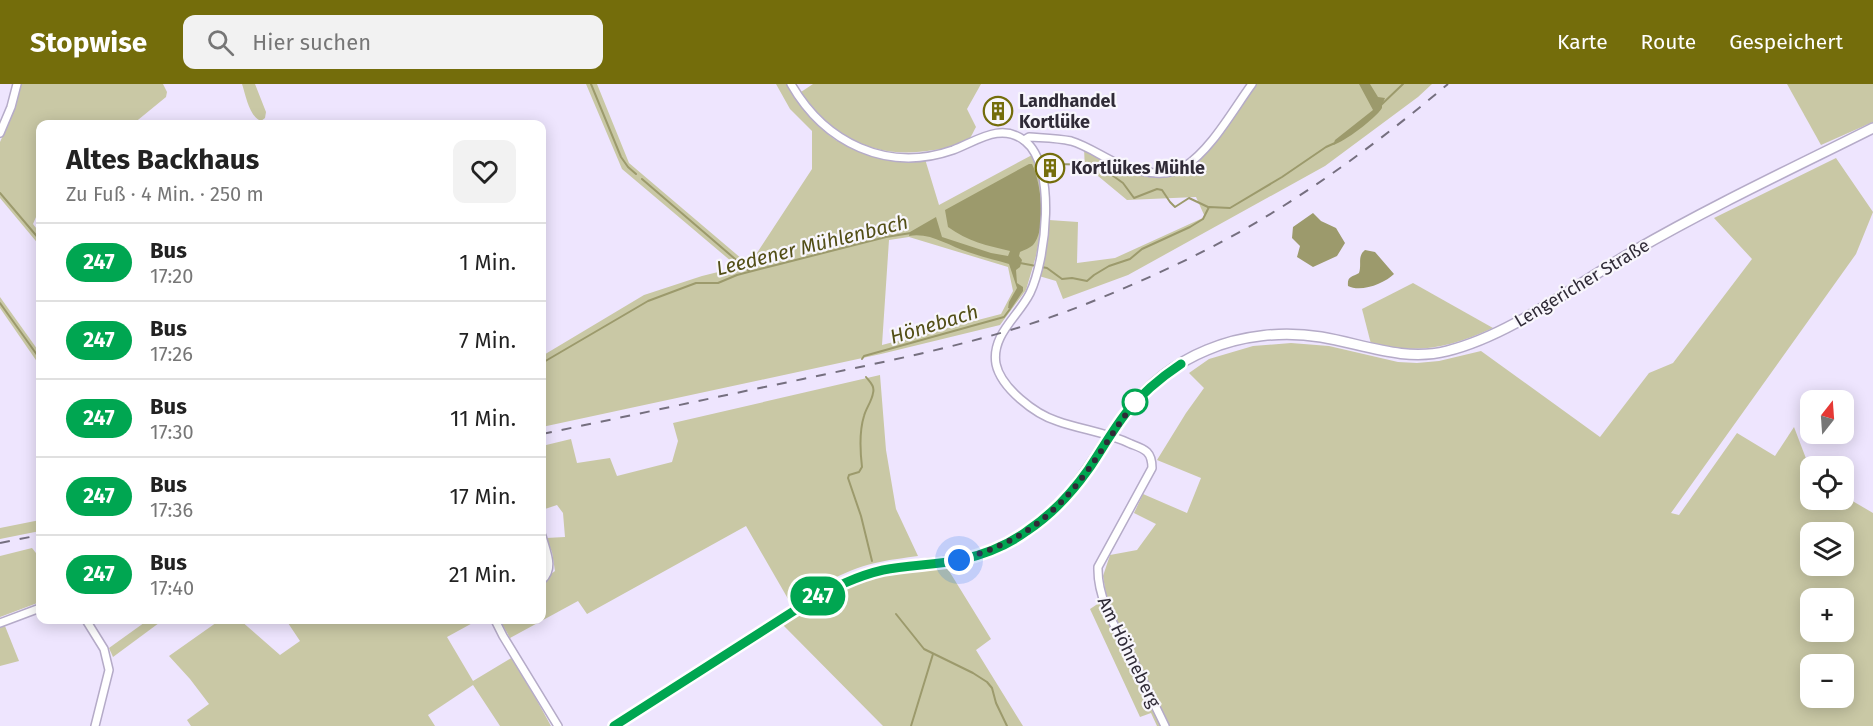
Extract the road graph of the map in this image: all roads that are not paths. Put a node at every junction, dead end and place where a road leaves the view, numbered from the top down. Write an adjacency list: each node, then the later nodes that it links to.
1 (17, 84): 5 (street)
2 (792, 84): 6 (street)
3 (1252, 84): 6 (street)
4 (1873, 128): 7 (main road, Lengericher Straße)
5 (0, 133)
6 (1024, 140): 7 (street, Am Höhneberg)
7 (1111, 435): 16 (main road, Lengericher Straße); 17 (street, Am Höhneberg)
8 (546, 551): 9 (street)
9 (546, 575)
10 (36, 610): 11 (street)
11 (0, 623)
12 (88, 624): 14 (street)
13 (497, 624): 15 (street)
14 (94, 726)
15 (558, 726)
16 (614, 726)
17 (1165, 726)

